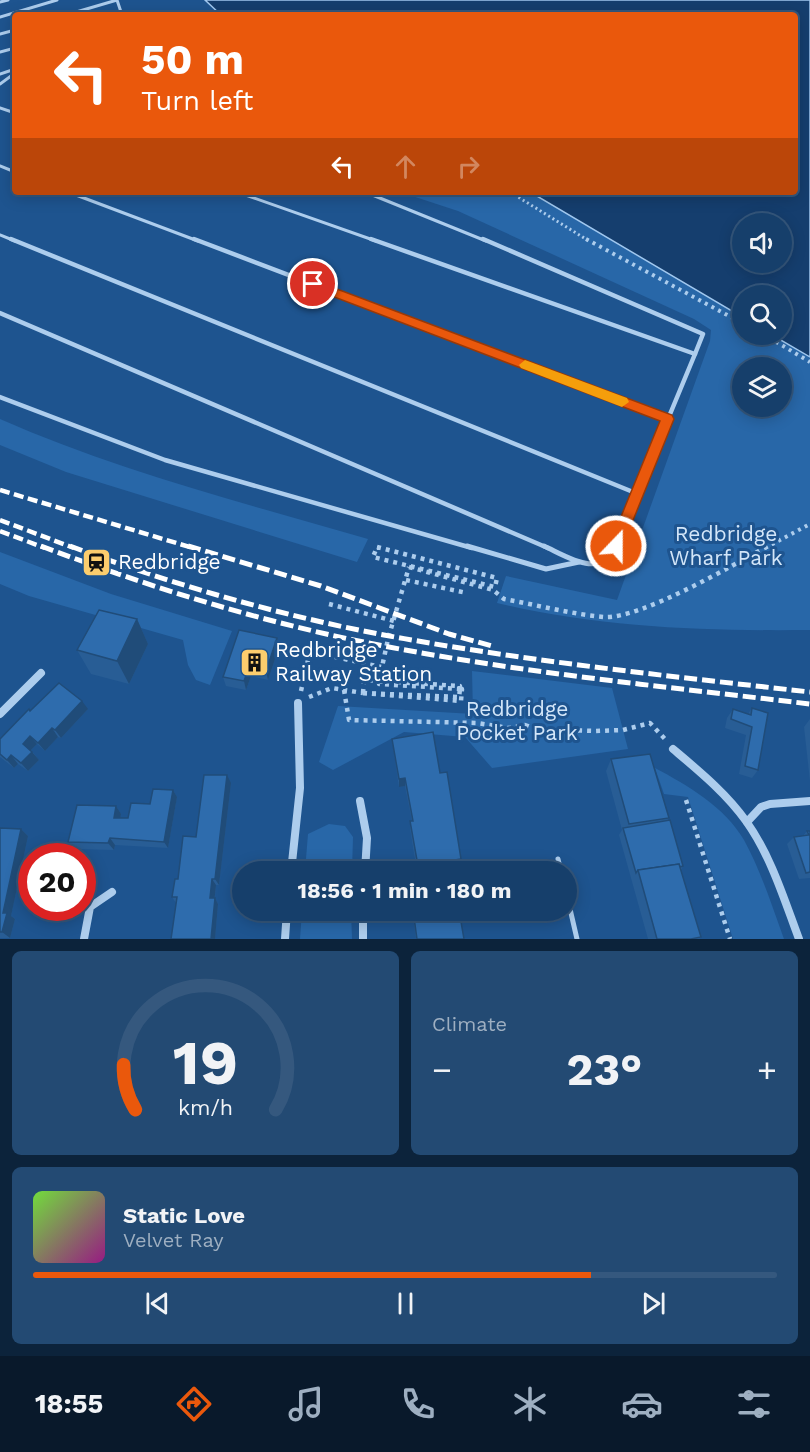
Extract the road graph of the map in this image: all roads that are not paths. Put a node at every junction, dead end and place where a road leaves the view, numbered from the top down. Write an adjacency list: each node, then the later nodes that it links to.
1 (8, 0): 4 (lane)
2 (40, 0): 5 (lane)
3 (57, 0): 5 (lane)
4 (0, 2)
5 (43, 4): 6 (lane)
6 (14, 12)
7 (76, 12): 8 (lane)
8 (121, 12)
9 (12, 74): 10 (lane)
10 (0, 84)
11 (76, 195): 18 (lane)
12 (245, 195): 16 (lane)
13 (373, 195): 16 (lane)
14 (0, 235): 19 (lane)
15 (0, 312): 20 (lane)
16 (695, 354): 18 (lane)
17 (0, 397): 20 (lane)
18 (668, 419): 19 (lane)
19 (638, 494): 20 (lane)
20 (580, 562)
21 (40, 673): 23 (street)
22 (298, 703): 28 (street)
23 (0, 714)
24 (673, 749): 27 (street)
25 (360, 801): 29 (street)
26 (810, 801): 27 (street)
27 (747, 822): 38 (street)
28 (292, 861)
29 (366, 861)
30 (112, 892): 34 (street)
31 (287, 921): 35 (street)
32 (363, 921): 36 (street)
33 (573, 921): 37 (lane)
34 (84, 939)
35 (285, 939)
36 (363, 939)
37 (578, 939)
38 (799, 939)

